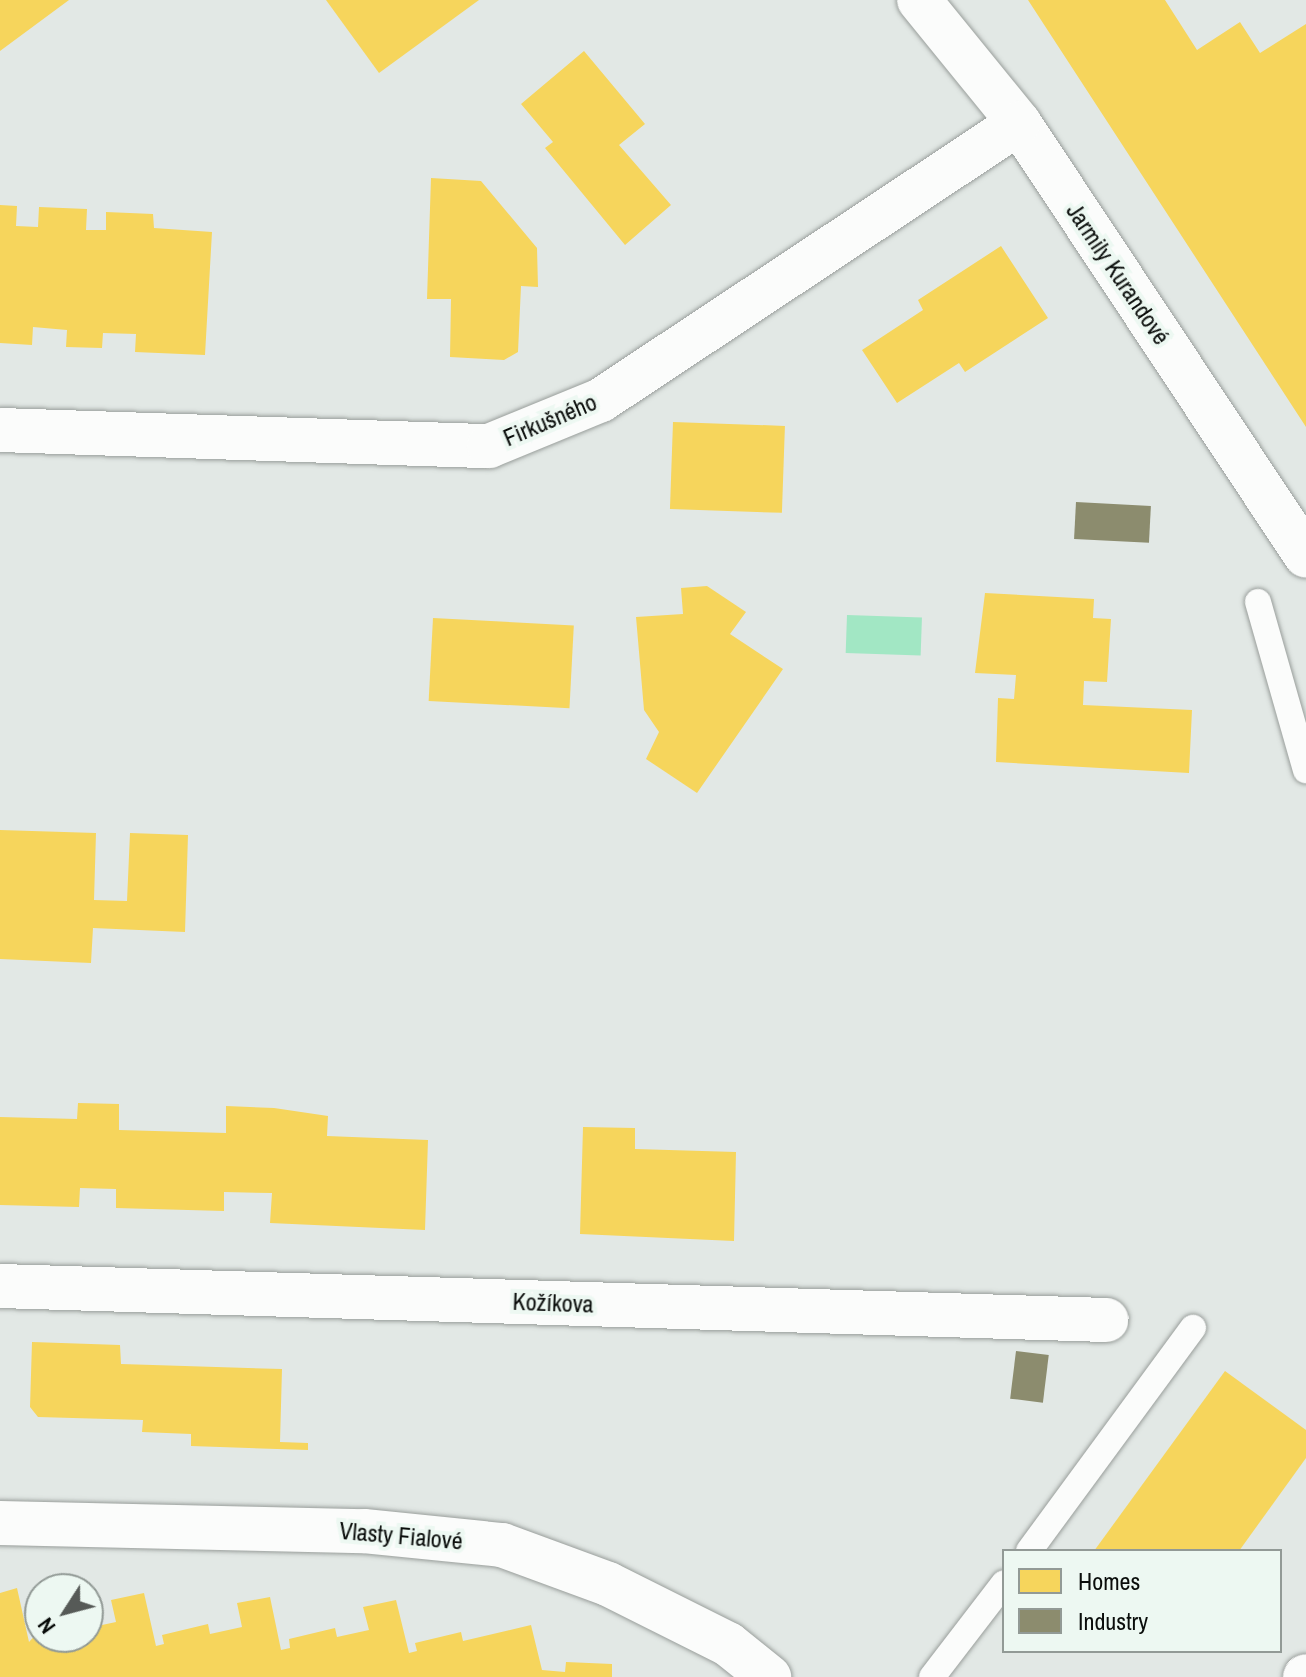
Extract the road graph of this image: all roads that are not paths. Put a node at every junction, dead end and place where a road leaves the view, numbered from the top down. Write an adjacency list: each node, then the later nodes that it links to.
1 (919, 0): 2 (street, Jarmily Kurandové)
2 (1019, 123): 3 (street, Firkušného); 4 (street, Jarmily Kurandové)
3 (0, 430)
4 (1306, 556)
5 (1258, 602): 6 (lane)
6 (1306, 770)
7 (0, 1286): 8 (street, Kožíkova)
8 (1106, 1320)
9 (1193, 1328): 11 (lane)
10 (0, 1523): 13 (street, Vlasty Fialové)
11 (1030, 1549)
12 (1002, 1586): 14 (lane)
13 (769, 1677)
14 (932, 1677)

